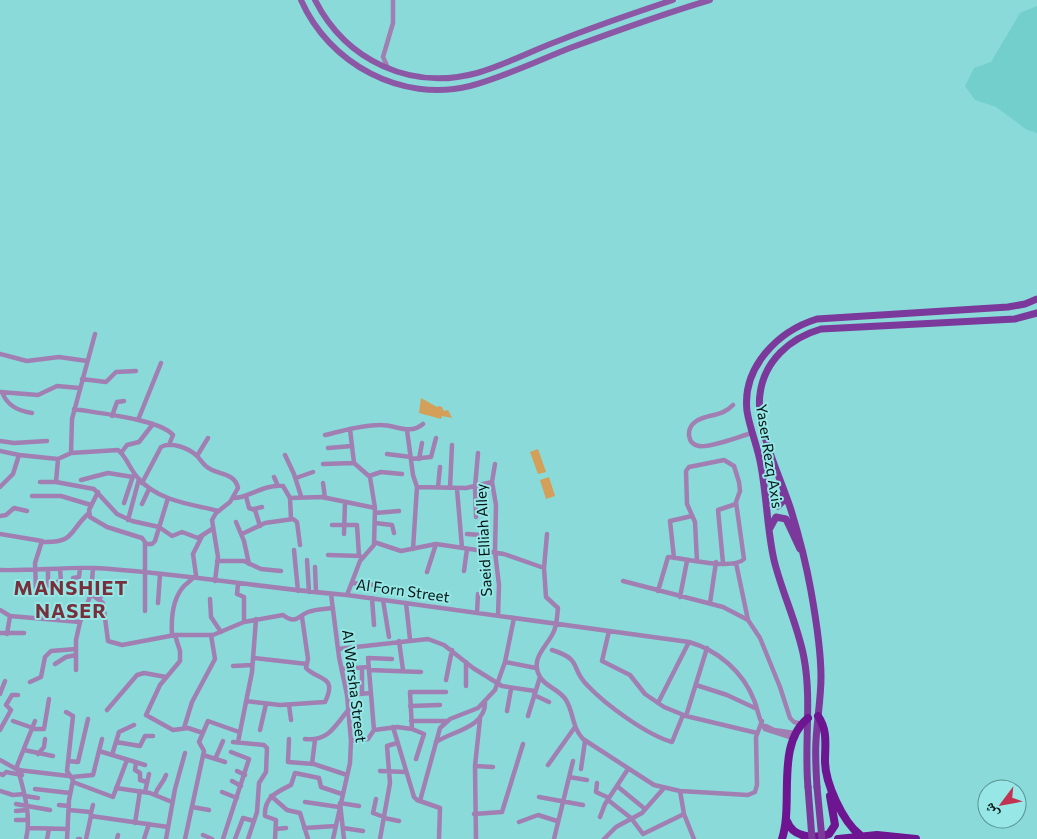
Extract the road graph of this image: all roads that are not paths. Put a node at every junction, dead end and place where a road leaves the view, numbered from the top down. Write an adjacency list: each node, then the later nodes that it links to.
1 (301, 0): 13 (street)
2 (315, 0): 9 (street)
3 (393, 0): 8 (street)
4 (674, 0): 6 (street); 7 (street)
5 (710, 0): 6 (street)
6 (678, 9): 10 (street)
7 (531, 51): 10 (street); 12 (street)
8 (383, 56): 9 (street); 11 (street)
9 (372, 62): 11 (street)
10 (534, 62): 13 (street)
11 (388, 69): 12 (street)
12 (453, 77): 13 (street)
13 (453, 89)
14 (1037, 299): 34 (main road, Yaser Rezq Axis)
15 (1037, 313): 66 (main road, Yaser Rezq Axis)
16 (95, 334): 18 (street)
17 (0, 354): 18 (street)
18 (87, 361): 21 (street)
19 (161, 363): 29 (street)
20 (136, 371): 21 (street)
21 (82, 379): 22 (street)
22 (79, 388): 23 (street); 26 (street)
23 (1, 392): 27 (street)
24 (124, 401): 28 (street)
25 (733, 405): 34 (street)
26 (74, 409): 28 (street); 48 (street)
27 (32, 412)
28 (112, 416): 29 (street)
29 (138, 420): 30 (street)
30 (153, 424): 41 (street); 46 (street)
31 (423, 424): 33 (street)
32 (350, 429): 33 (street); 35 (street); 43 (street)
33 (407, 430): 53 (street)
34 (752, 433): 81 (main road, Yaser Rezq Axis)
35 (325, 435)
36 (208, 438): 52 (street)
37 (436, 438): 55 (street)
38 (0, 440): 39 (street)
39 (47, 441)
40 (422, 443): 55 (street)
41 (169, 445): 52 (street); 68 (street)
42 (452, 445): 78 (street)
43 (352, 446): 44 (street); 57 (street)
44 (328, 448)
45 (0, 450): 50 (street)
46 (121, 453): 48 (street); 62 (street)
47 (478, 453): 76 (street)
48 (71, 454): 54 (street)
49 (387, 454): 53 (street)
50 (19, 455): 54 (street); 74 (street)
51 (285, 455): 65 (street)
52 (197, 456): 87 (street)
53 (411, 458): 55 (street); 77 (street)
54 (58, 459): 70 (street)
55 (419, 459)
56 (323, 464): 57 (street)
57 (354, 464): 63 (street)
58 (495, 464): 71 (street, Saeid Elliah Alley)
59 (440, 467): 75 (street)
60 (313, 472): 65 (street)
61 (402, 474): 63 (street)
62 (133, 476): 67 (street); 68 (street); 91 (street)
63 (369, 476): 97 (street)
64 (274, 477): 73 (street)
65 (296, 478): 85 (street)
66 (780, 478): 81 (main road); 134 (main road, Yaser Rezq Axis)
67 (81, 480)
68 (140, 481): 79 (street); 106 (street)
69 (40, 482): 70 (street)
70 (56, 482): 82 (street)
71 (492, 482): 76 (street); 131 (street, Saeid Elliah Alley)
72 (323, 483): 89 (street)
73 (278, 486): 84 (street); 88 (street)
74 (0, 487)
75 (438, 487): 77 (street); 78 (street)
76 (475, 487): 80 (street); 104 (street)
77 (417, 488): 127 (street)
78 (450, 488): 80 (street)
79 (149, 489): 86 (street); 92 (street)
80 (457, 489): 128 (street)
81 (765, 489): 120 (main road, Yaser Rezq Axis)
82 (98, 492): 94 (street); 106 (street)
83 (32, 496): 94 (street)
84 (246, 496): 87 (street); 96 (street)
85 (301, 496): 88 (street); 89 (street)
86 (168, 498): 99 (street); 112 (street)
87 (233, 498): 99 (street)
88 (290, 498): 105 (street)
89 (325, 498): 90 (street)
90 (345, 502): 97 (street); 110 (street)
91 (124, 503)
92 (142, 504)
93 (736, 504): 103 (street); 141 (street); 142 (street)
94 (91, 505): 101 (street)
95 (262, 507): 96 (street)
96 (254, 510): 111 (street)
97 (375, 510): 100 (street); 108 (street)
98 (27, 511): 102 (street)
99 (219, 511): 113 (street)
100 (399, 511)
101 (88, 514): 122 (street); 124 (street)
102 (0, 516)
103 (692, 516): 135 (street); 139 (street)
104 (476, 517)
105 (291, 519): 111 (street); 125 (street)
106 (128, 520): 112 (street)
107 (236, 522): 116 (street)
108 (375, 523): 114 (street); 123 (street)
109 (332, 525): 110 (street)
110 (345, 525): 117 (street); 133 (street)
111 (260, 526): 116 (street)
112 (158, 527): 121 (street); 124 (street)
113 (212, 529): 121 (street); 138 (street)
114 (394, 533)
115 (0, 534): 122 (street)
116 (242, 534): 143 (street)
117 (344, 534)
118 (467, 534): 130 (street)
119 (547, 534): 147 (street)
120 (769, 534): 134 (main road); 272 (main road, Yaser Rezq Axis)
121 (202, 536): 158 (street)
122 (43, 542): 151 (street)
123 (374, 542): 127 (street); 133 (street)
124 (146, 544): 155 (street)
125 (300, 544)
126 (436, 544): 127 (street); 128 (street); 154 (street)
127 (413, 549)
128 (464, 549): 130 (street); 153 (street)
129 (294, 550): 168 (street)
130 (484, 551): 131 (street)
131 (495, 552): 147 (street); 189 (street, Saeid Elliah Alley)
132 (328, 555): 133 (street)
133 (361, 556): 163 (street)
134 (804, 556): 263 (main road, Yaser Rezq Axis)
135 (674, 558): 137 (street); 169 (street)
136 (307, 560): 170 (street)
137 (687, 560): 139 (street); 176 (street)
138 (218, 561): 143 (street); 159 (street)
139 (697, 561): 140 (street)
140 (716, 562): 141 (street); 183 (street)
141 (723, 563): 142 (street)
142 (736, 563): 193 (street)
143 (249, 564): 152 (street)
144 (315, 567): 171 (street)
145 (80, 568): 146 (street, Al Forn Street); 148 (street, Al Forn Street); 157 (street)
146 (93, 568): 155 (street, Al Forn Street); 172 (street)
147 (544, 568): 197 (street)
148 (60, 569): 150 (street, Al Forn Street); 161 (street)
149 (0, 570): 151 (street, Al Forn Street)
150 (48, 570): 151 (street, Al Forn Street); 165 (street)
151 (34, 571): 166 (street)
152 (281, 571)
153 (464, 571)
154 (426, 572)
155 (147, 573): 156 (street, Al Forn Street); 186 (street)
156 (160, 574): 158 (street, Al Forn Street); 181 (street)
157 (73, 578)
158 (194, 578): 159 (street, Al Forn Street); 203 (street)
159 (215, 581): 162 (street, Al Forn Street)
160 (623, 581): 169 (street)
161 (57, 582)
162 (238, 584): 168 (street, Al Forn Street); 195 (street)
163 (352, 584): 164 (street); 175 (street)
164 (375, 585)
165 (48, 586)
166 (36, 588)
167 (106, 589): 177 (street)
168 (298, 591): 170 (street, Al Forn Street)
169 (658, 591): 176 (street)
170 (309, 592): 171 (street, Al Forn Street)
171 (316, 592): 173 (street, Al Forn Street)
172 (91, 594): 177 (street); 194 (street)
173 (331, 594): 175 (street, Al Forn Street); 184 (street, Al Warsha Street)
174 (478, 594): 187 (street)
175 (348, 595): 178 (street, Al Forn Street)
176 (680, 597): 183 (street)
177 (100, 598): 203 (street)
178 (372, 598): 180 (street, Al Forn Street); 196 (street)
179 (210, 599): 199 (street)
180 (383, 600): 182 (street, Al Forn Street); 205 (street)
181 (158, 603)
182 (406, 603): 187 (street, Al Forn Street); 206 (street)
183 (710, 603): 193 (street)
184 (333, 608): 190 (street); 211 (street, Al Warsha Street)
185 (0, 610): 188 (street)
186 (145, 611)
187 (477, 613): 189 (street, Al Forn Street)
188 (10, 616): 194 (street); 202 (street)
189 (498, 616): 191 (street, Al Forn Street)
190 (302, 617): 192 (street); 220 (street)
191 (514, 618): 197 (street, Al Forn Street); 218 (street)
192 (256, 619): 195 (street); 215 (street)
193 (748, 620): 272 (street)
194 (80, 622): 210 (street)
195 (244, 622): 199 (street)
196 (374, 625)
197 (557, 625): 198 (street, Al Forn Street); 224 (street)
198 (609, 631): 208 (street, Al Forn Street); 251 (street)
199 (221, 632): 204 (street)
200 (0, 633): 202 (street)
201 (24, 633): 202 (street)
202 (8, 634)
203 (174, 635): 204 (street); 230 (street)
204 (211, 635): 277 (street)
205 (389, 637)
206 (410, 639): 207 (street); 212 (street)
207 (399, 641): 211 (street); 228 (street)
208 (690, 642): 209 (street, Al Forn Street); 251 (street)
209 (707, 648): 236 (street); 256 (street, Al Forn Street)
210 (76, 649): 214 (street); 234 (street)
211 (338, 649): 225 (street, Al Warsha Street)
212 (452, 650): 217 (street); 232 (street)
213 (552, 650): 262 (street)
214 (76, 655): 219 (street); 227 (street)
215 (253, 658): 220 (street); 221 (street)
216 (392, 659): 226 (street)
217 (466, 662): 235 (street); 237 (street)
218 (505, 662): 224 (street); 235 (street)
219 (55, 664)
220 (307, 664): 253 (street)
221 (252, 665): 222 (street); 248 (street)
222 (233, 666)
223 (362, 668): 225 (street); 226 (street); 243 (street)
224 (536, 668): 231 (street)
225 (342, 669): 245 (street, Al Warsha Street)
226 (369, 669): 228 (street); 240 (street)
227 (76, 670)
228 (404, 670): 229 (street)
229 (421, 672)
230 (166, 677): 257 (street); 277 (street)
231 (540, 677): 241 (street); 275 (street)
232 (446, 680)
233 (6, 681): 242 (street)
234 (30, 682)
235 (498, 684): 238 (street); 249 (street)
236 (696, 685): 256 (street); 262 (street)
237 (466, 686)
238 (512, 689): 241 (street); 259 (street)
239 (446, 692): 255 (street)
240 (371, 693): 243 (street); 281 (street)
241 (534, 693): 250 (street); 261 (street)
242 (0, 694): 246 (street)
243 (362, 694): 245 (street)
244 (18, 695): 246 (street)
245 (347, 695): 258 (street, Al Warsha Street)
246 (10, 697): 279 (street)
247 (49, 699): 276 (street)
248 (246, 701): 252 (street); 282 (street)
249 (485, 702): 265 (street); 270 (street)
250 (549, 702)
251 (658, 703): 262 (street)
252 (266, 704): 253 (street); 280 (street)
253 (289, 705): 266 (street)
254 (440, 705): 255 (street)
255 (410, 706): 269 (street)
256 (757, 709): 271 (street, Al Forn Street)
257 (107, 710)
258 (348, 710): 291 (street); 293 (street, Al Warsha Street)
259 (507, 711)
260 (66, 712): 311 (street)
261 (528, 716)
262 (684, 716): 284 (street)
263 (818, 716): 340 (highway); 429 (main road, Yaser Rezq Axis, bridge)
264 (88, 719): 311 (street)
265 (480, 719): 296 (street); 318 (street)
266 (291, 720)
267 (13, 721): 276 (street)
268 (35, 721): 276 (street)
269 (411, 721): 270 (street); 278 (street)
270 (447, 721): 296 (street)
271 (762, 721): 284 (street); 286 (street)
272 (805, 721): 286 (highway); 428 (main road, Yaser Rezq Axis, bridge)
273 (134, 725): 295 (street)
274 (392, 727): 278 (street); 281 (street); 297 (street)
275 (574, 727): 294 (street); 317 (street)
276 (33, 728): 299 (street)
277 (184, 728): 283 (street)
278 (412, 728): 308 (street)
279 (0, 730)
280 (260, 730)
281 (374, 730): 293 (street)
282 (239, 732): 283 (street); 387 (street)
283 (203, 733): 305 (street)
284 (757, 733): 347 (street)
285 (152, 736): 295 (street)
286 (794, 736): 384 (highway)
287 (102, 739): 300 (street)
288 (290, 739): 315 (street)
289 (305, 739): 291 (street)
290 (45, 740): 303 (street)
291 (315, 740): 315 (street)
292 (223, 741): 307 (street)
293 (351, 741): 329 (street, Al Warsha Street)
294 (585, 741): 320 (street); 321 (street)
295 (116, 742): 304 (street)
296 (436, 742): 360 (street)
297 (397, 743): 325 (street); 326 (street)
298 (523, 744): 379 (street)
299 (24, 750): 303 (street); 322 (street)
300 (100, 751): 304 (street); 335 (street)
301 (231, 752): 332 (street)
302 (185, 753): 361 (street)
303 (38, 754): 306 (street)
304 (112, 755): 310 (street)
305 (203, 755): 307 (street); 371 (street)
306 (53, 756)
307 (216, 758): 313 (street)
308 (416, 759)
309 (0, 760): 322 (street)
310 (127, 760): 314 (street); 343 (street)
311 (68, 761): 335 (street)
312 (574, 761): 334 (street)
313 (226, 762)
314 (136, 763): 316 (street); 338 (street)
315 (313, 764): 329 (street); 333 (street)
316 (145, 765)
317 (548, 765)
318 (475, 766): 319 (street); 379 (street)
319 (493, 767)
320 (581, 769)
321 (628, 769): 342 (street); 344 (street)
322 (18, 770): 330 (street); 335 (street)
323 (237, 771): 332 (street)
324 (380, 771): 326 (street)
325 (406, 772): 326 (street); 360 (street)
326 (390, 773): 381 (street)
327 (0, 774): 330 (street)
328 (149, 774): 338 (street)
329 (347, 774): 351 (street, Al Warsha Street)
330 (22, 775): 352 (street)
331 (166, 775): 353 (street)
332 (245, 775): 341 (street)
333 (310, 776): 351 (street); 354 (street)
334 (569, 777): 336 (street); 363 (street)
335 (71, 778): 343 (street); 350 (street)
336 (587, 780)
337 (232, 781): 341 (street)
338 (148, 782): 348 (street)
339 (597, 783): 359 (street)
340 (830, 785): 384 (highway); 404 (highway)
341 (241, 786): 357 (street)
342 (617, 786): 359 (street); 376 (street)
343 (116, 788): 348 (street)
344 (664, 788): 347 (street); 376 (street)
345 (35, 789): 350 (street)
346 (0, 791): 352 (street)
347 (680, 791): 380 (street)
348 (143, 792): 353 (street); 391 (street)
349 (222, 792): 357 (street)
350 (70, 793): 372 (street)
351 (342, 794): 368 (street, Al Warsha Street)
352 (24, 795): 356 (street); 365 (street)
353 (155, 796): 361 (street)
354 (271, 796): 397 (street); 400 (street)
355 (539, 797): 363 (street)
356 (38, 798)
357 (238, 798): 415 (street)
358 (376, 799): 381 (street)
359 (608, 799): 382 (street); 383 (street)
360 (420, 801): 423 (street)
361 (172, 802): 394 (street)
362 (305, 802): 368 (street)
363 (562, 803): 369 (street); 388 (street)
364 (16, 804): 365 (street)
365 (26, 804): 373 (street); 374 (street)
366 (59, 805): 372 (street)
367 (92, 805): 378 (street)
368 (339, 805): 370 (street); 393 (street, Al Warsha Street); 398 (street)
369 (583, 805)
370 (359, 806)
371 (192, 807): 375 (street); 405 (street)
372 (69, 808): 378 (street); 401 (street)
373 (26, 810): 377 (street); 386 (street)
374 (50, 810)
375 (208, 810)
376 (646, 810): 383 (street)
377 (16, 811)
378 (91, 814): 391 (street); 410 (street)
379 (474, 814): 424 (street)
380 (684, 814): 383 (street); 426 (street)
381 (384, 817): 389 (street); 422 (street)
382 (600, 817)
383 (631, 818): 406 (street)
384 (786, 819): 427 (highway)
385 (16, 820): 386 (street)
386 (27, 820): 395 (street)
387 (254, 821): 416 (street); 417 (street)
388 (557, 821): 390 (street); 425 (street)
389 (399, 822)
390 (519, 822)
391 (135, 823): 392 (street)
392 (149, 824): 394 (street); 411 (street)
393 (336, 826): 397 (street); 420 (street, Al Warsha Street)
394 (168, 827): 412 (street)
395 (28, 828): 399 (street); 407 (street)
396 (286, 828): 400 (street)
397 (304, 828): 419 (street)
398 (343, 828): 402 (street); 421 (street)
399 (49, 829): 401 (street); 408 (street)
400 (276, 829): 418 (street)
401 (68, 830): 409 (street)
402 (363, 831)
403 (203, 835): 414 (street)
404 (860, 835): 430 (highway); 431 (highway)
405 (185, 838): 413 (street)
406 (607, 838)
407 (26, 839)
408 (47, 839)
409 (67, 839)
410 (86, 839)
411 (144, 839)
412 (166, 839)
413 (191, 839)
414 (212, 839)
415 (223, 839)
416 (235, 839)
417 (248, 839)
418 (275, 839)
419 (308, 839)
420 (333, 839)
421 (344, 839)
422 (380, 839)
423 (439, 839)
424 (476, 839)
425 (554, 839)
426 (694, 839)
427 (782, 839)
428 (812, 839)
429 (822, 839)
430 (838, 839)
431 (916, 839)

